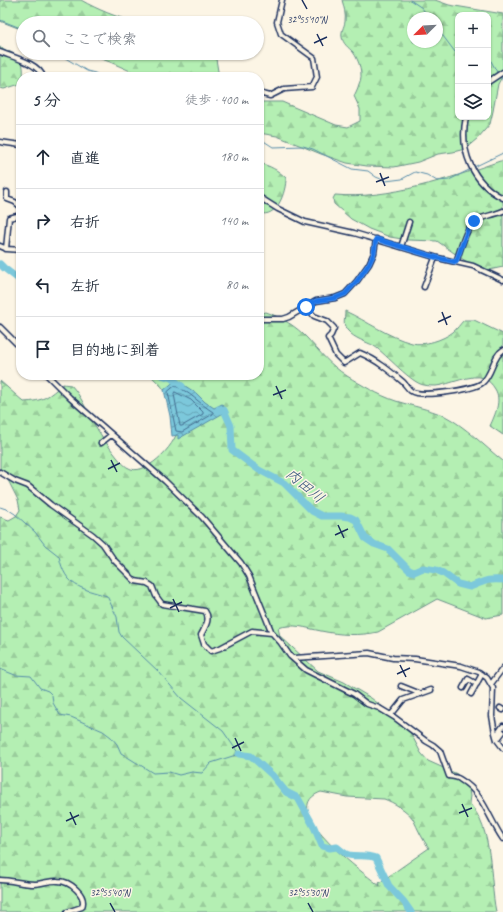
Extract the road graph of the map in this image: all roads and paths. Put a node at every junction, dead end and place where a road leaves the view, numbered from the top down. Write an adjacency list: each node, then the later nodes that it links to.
1 (282, 0): 8 (street)
2 (0, 52): 3 (street)
3 (16, 58)
4 (22, 60): 5 (street)
5 (40, 72)
6 (503, 72): 7 (street)
7 (491, 80)
8 (264, 94)
9 (466, 120): 13 (street)
10 (0, 142): 11 (street)
11 (16, 145)
12 (7, 192): 15 (street)
13 (503, 198)
14 (264, 200): 19 (street)
15 (16, 203)
16 (503, 211): 25 (street)
17 (16, 216): 22 (street)
18 (409, 222): 21 (street)
19 (376, 239): 21 (street); 28 (street)
20 (0, 246): 22 (street)
21 (401, 247): 24 (street)
22 (6, 248): 23 (street)
23 (16, 249)
24 (435, 258): 25 (street); 27 (street)
25 (456, 262): 26 (street)
26 (503, 280)
27 (424, 287)
28 (306, 307): 29 (street); 31 (street)
29 (264, 319)
30 (0, 326): 33 (street)
31 (328, 338): 32 (street); 34 (street)
32 (323, 341)
33 (16, 343)
34 (503, 350)
35 (52, 380): 36 (street)
36 (111, 435): 37 (street); 39 (street)
37 (101, 443)
38 (0, 472): 39 (street)
39 (272, 633): 40 (street)
40 (294, 658): 42 (street); 50 (street)
41 (503, 668): 44 (street)
42 (482, 674): 43 (street); 44 (street)
43 (477, 684): 46 (street); 49 (street)
44 (491, 684): 53 (street)
45 (401, 686): 48 (street)
46 (463, 688)
47 (431, 690): 48 (street)
48 (421, 694): 50 (street)
49 (472, 694)
50 (391, 715): 55 (street)
51 (503, 726): 53 (street)
52 (503, 732): 53 (street)
53 (496, 739): 54 (street)
54 (503, 748)
55 (503, 839)
56 (0, 880): 57 (street)
57 (67, 912)

